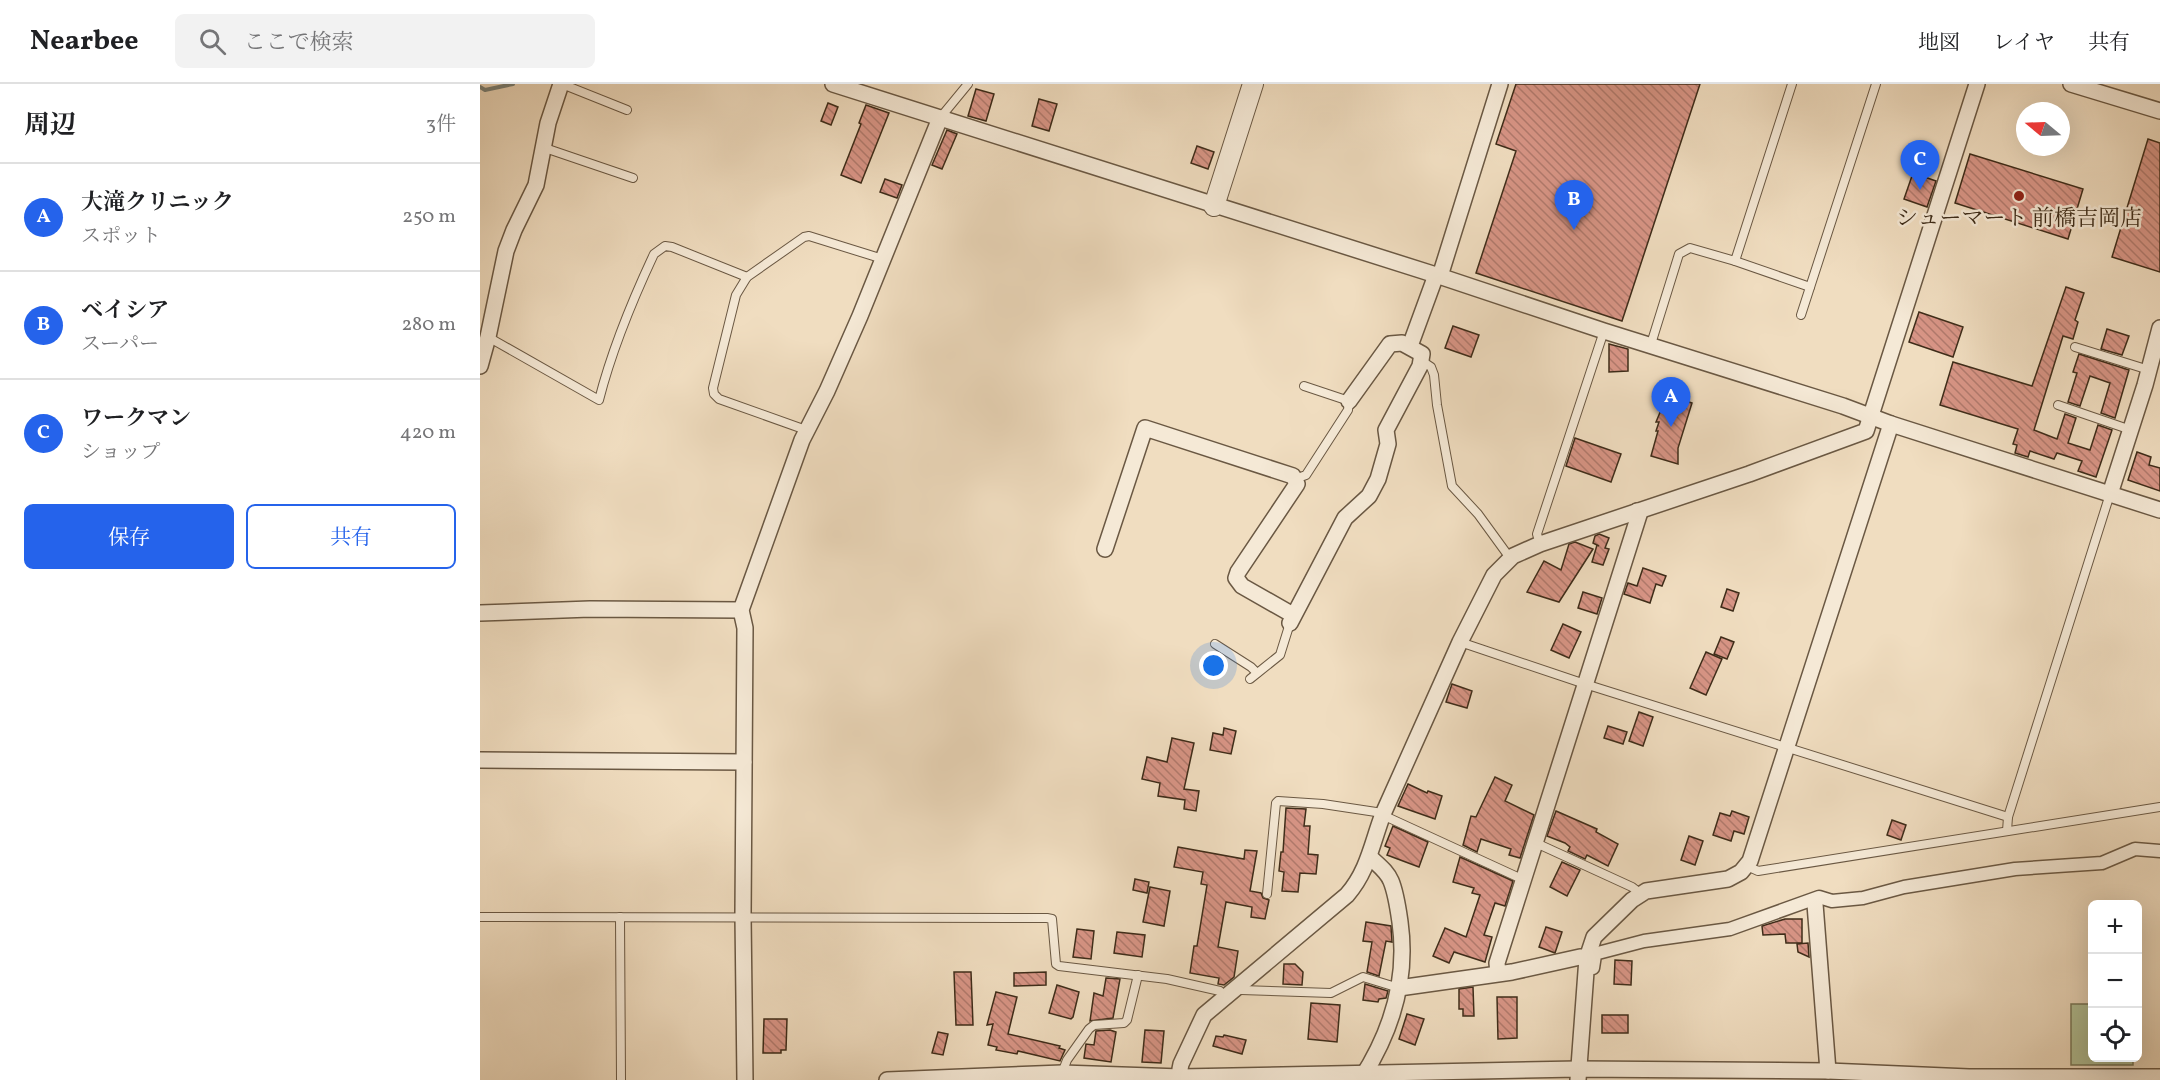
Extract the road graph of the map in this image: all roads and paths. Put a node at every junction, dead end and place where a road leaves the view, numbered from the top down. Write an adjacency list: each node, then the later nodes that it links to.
1 (561, 84): 10 (lane); 13 (street)
2 (832, 84): 12 (street)
3 (968, 84): 12 (lane)
4 (1253, 84): 15 (street)
5 (1500, 84): 18 (street)
6 (1792, 84): 17 (lane)
7 (1876, 84): 20 (lane)
8 (1977, 84): 34 (street)
9 (2071, 84): 11 (street)
10 (627, 110)
11 (2160, 111)
12 (940, 118): 15 (street); 16 (street)
13 (542, 147): 14 (lane); 24 (street)
14 (633, 178)
15 (1214, 206): 18 (street)
16 (883, 259): 19 (lane); 36 (street)
17 (1735, 261): 20 (lane); 25 (lane)
18 (1438, 275): 23 (street); 26 (street)
19 (747, 278): 24 (lane); 36 (lane)
20 (1810, 287): 21 (lane)
21 (1801, 315)
22 (2160, 328): 30 (street)
23 (1604, 331): 25 (street); 42 (lane)
24 (488, 338): 29 (street)
25 (1651, 344): 34 (street)
26 (1410, 346): 28 (street); 32 (street)
27 (2075, 347): 30 (lane)
28 (1422, 361): 44 (lane); 47 (street)
29 (480, 366)
30 (2148, 370): 37 (street)
31 (1304, 386): 32 (lane)
32 (1349, 401): 38 (lane)
33 (2058, 405): 37 (lane)
34 (1869, 417): 35 (street); 41 (street)
35 (1891, 424): 39 (street); 53 (street)
36 (806, 430): 45 (street)
37 (2131, 430): 39 (street)
38 (1295, 479): 43 (street); 47 (street)
39 (2110, 494): 40 (street); 58 (lane)
40 (2160, 510)
41 (1637, 512): 42 (street); 52 (street)
42 (1540, 544): 44 (street)
43 (1105, 549)
44 (1510, 558): 48 (street)
45 (741, 610): 46 (street); 55 (street)
46 (480, 613)
47 (1291, 619): 50 (lane)
48 (1460, 642): 52 (lane); 57 (street)
49 (1215, 644): 50 (lane)
50 (1257, 673): 51 (lane)
51 (1250, 679)
52 (1585, 684): 53 (lane); 60 (street)
53 (1787, 748): 58 (lane); 63 (street)
54 (480, 760): 55 (street)
55 (744, 762): 68 (street)
56 (2160, 807): 59 (lane)
57 (1383, 814): 62 (street); 64 (lane); 65 (lane)
58 (2008, 817): 59 (lane)
59 (2007, 831): 63 (lane)
60 (1536, 843): 64 (street); 66 (lane)
61 (2160, 851): 76 (street)
62 (1370, 857): 74 (street); 75 (street)
63 (1747, 866): 66 (street)
64 (1524, 880): 72 (street)
65 (1267, 894)
66 (1641, 894): 71 (street)
67 (1815, 904): 77 (street)
68 (743, 916): 70 (lane); 73 (lane); 84 (street)
69 (480, 917): 70 (lane)
70 (620, 917): 83 (lane)
71 (1587, 958): 72 (street); 76 (street)
72 (1498, 973): 74 (street)
73 (1138, 975): 75 (lane); 78 (lane)
74 (1399, 988): 75 (lane); 80 (street)
75 (1231, 991): 79 (street)
76 (1581, 1069): 77 (street); 80 (street)
77 (1827, 1071): 82 (street)
78 (1062, 1077): 79 (street); 85 (street)
79 (1181, 1077): 80 (street)
80 (1363, 1077)
81 (2160, 1077): 82 (street)
82 (1969, 1079)
83 (621, 1080)
84 (745, 1080)
85 (887, 1080)

